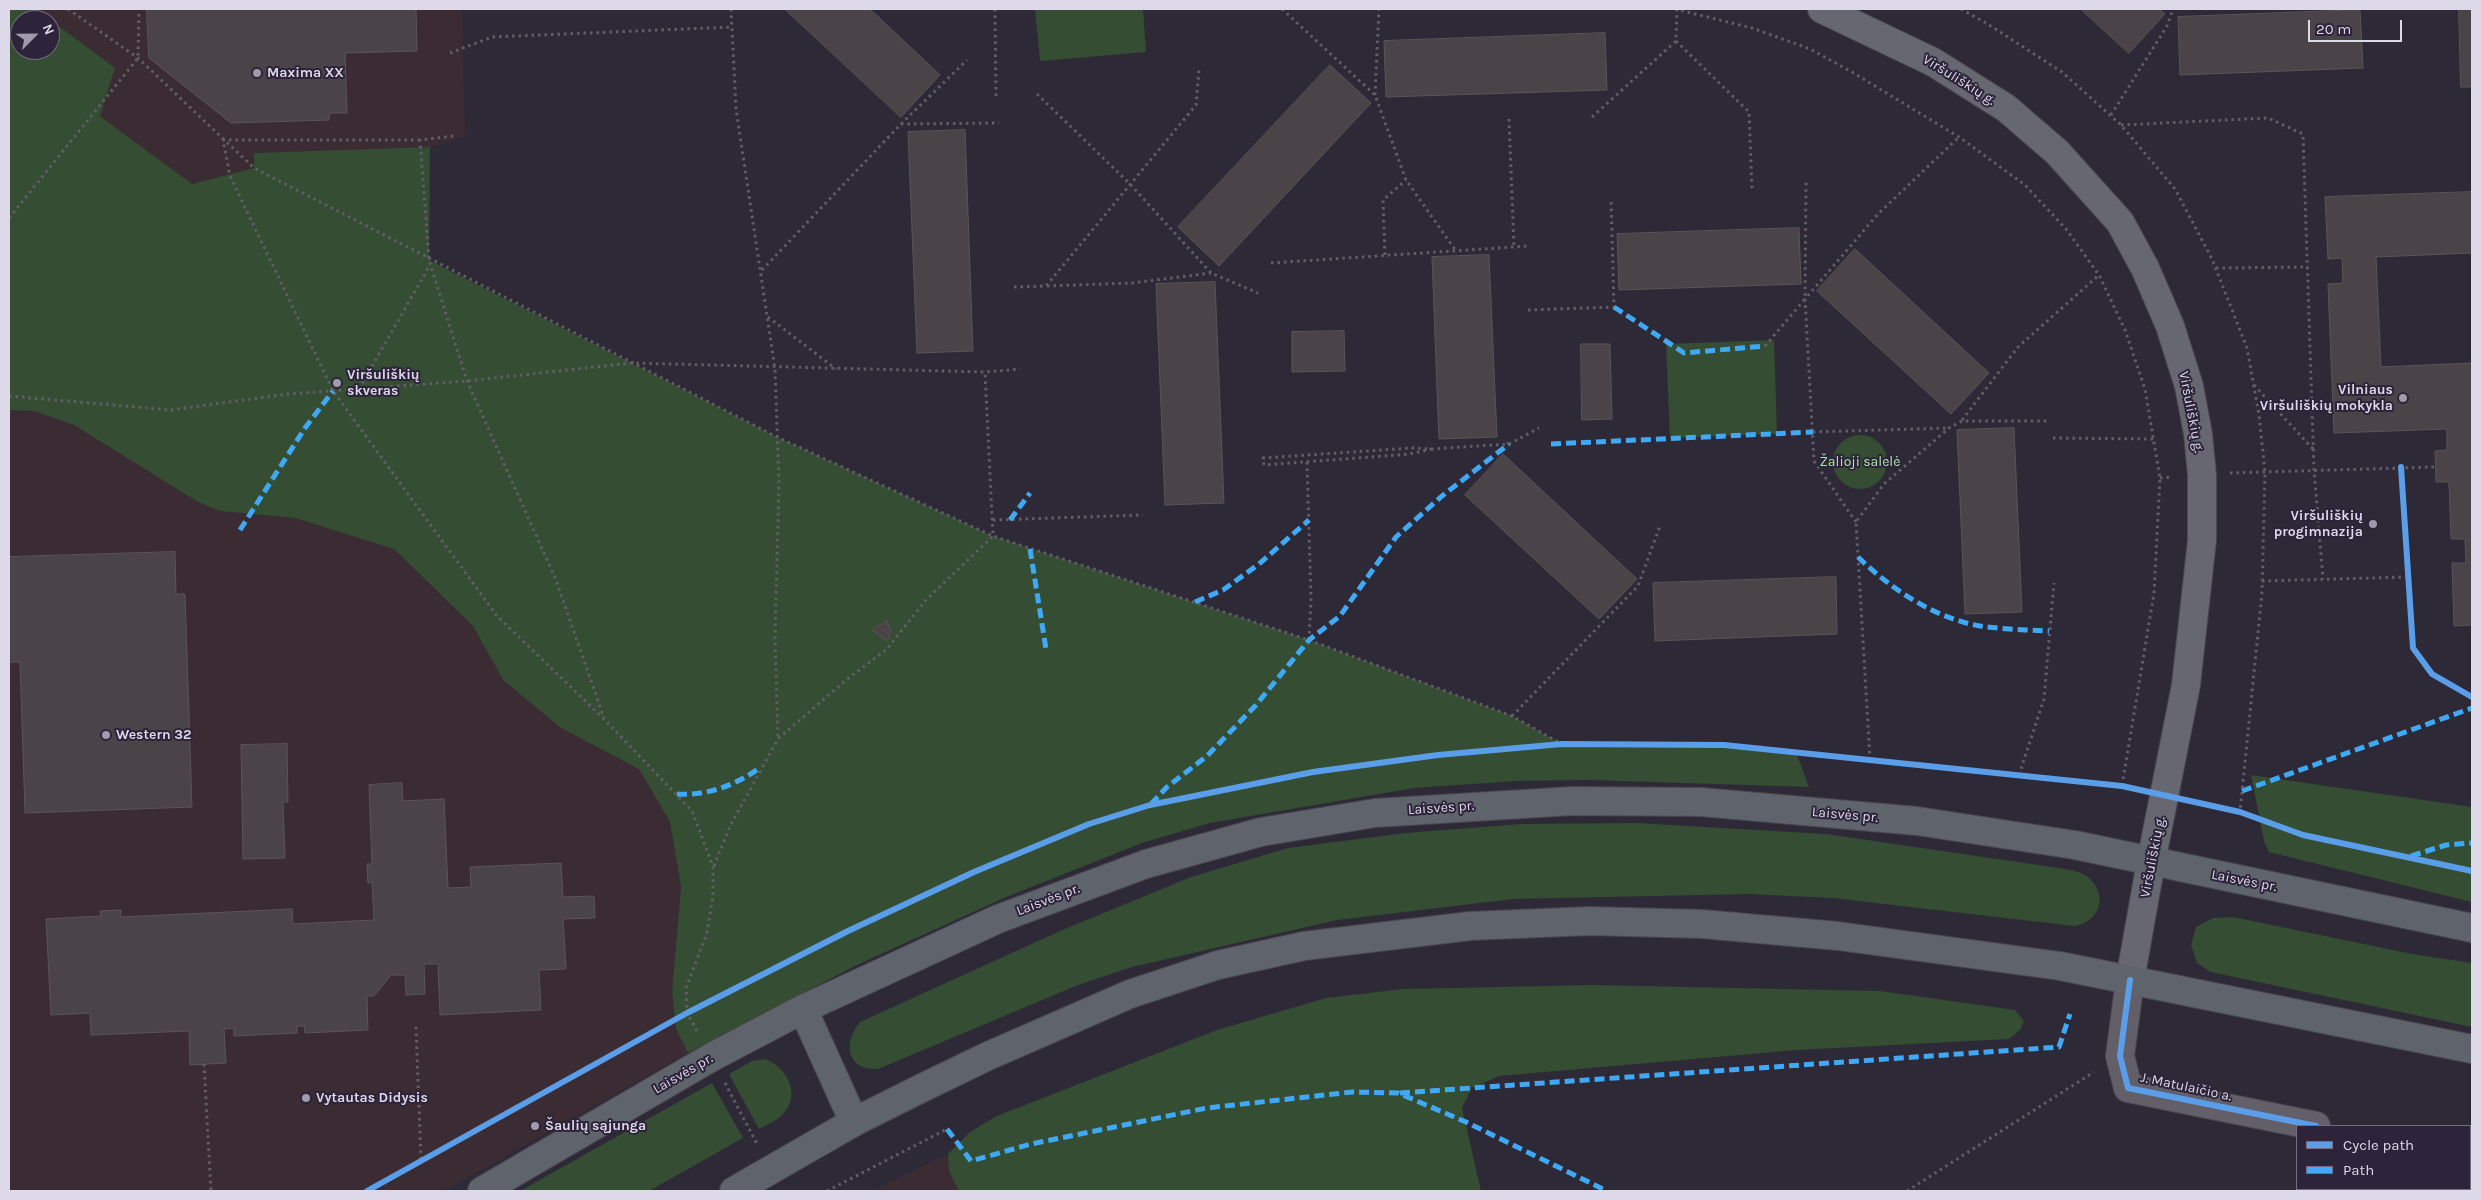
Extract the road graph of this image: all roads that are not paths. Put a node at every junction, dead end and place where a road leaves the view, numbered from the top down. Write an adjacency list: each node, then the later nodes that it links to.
1 (1822, 9): 2 (main road, Viršuliškių g.)
2 (2151, 862): 3 (main road, Laisvės pr.); 4 (main road, Viršuliškių g.); 5 (main road, Laisvės pr.)
3 (2472, 928)
4 (2130, 980): 6 (main road); 7 (main road); 8 (street, J. Matulaičio a.)
5 (803, 1009): 7 (main road); 9 (main road, Laisvės pr.)
6 (2472, 1049)
7 (854, 1122): 10 (main road)
8 (2311, 1125)
9 (482, 1191)
10 (734, 1191)

